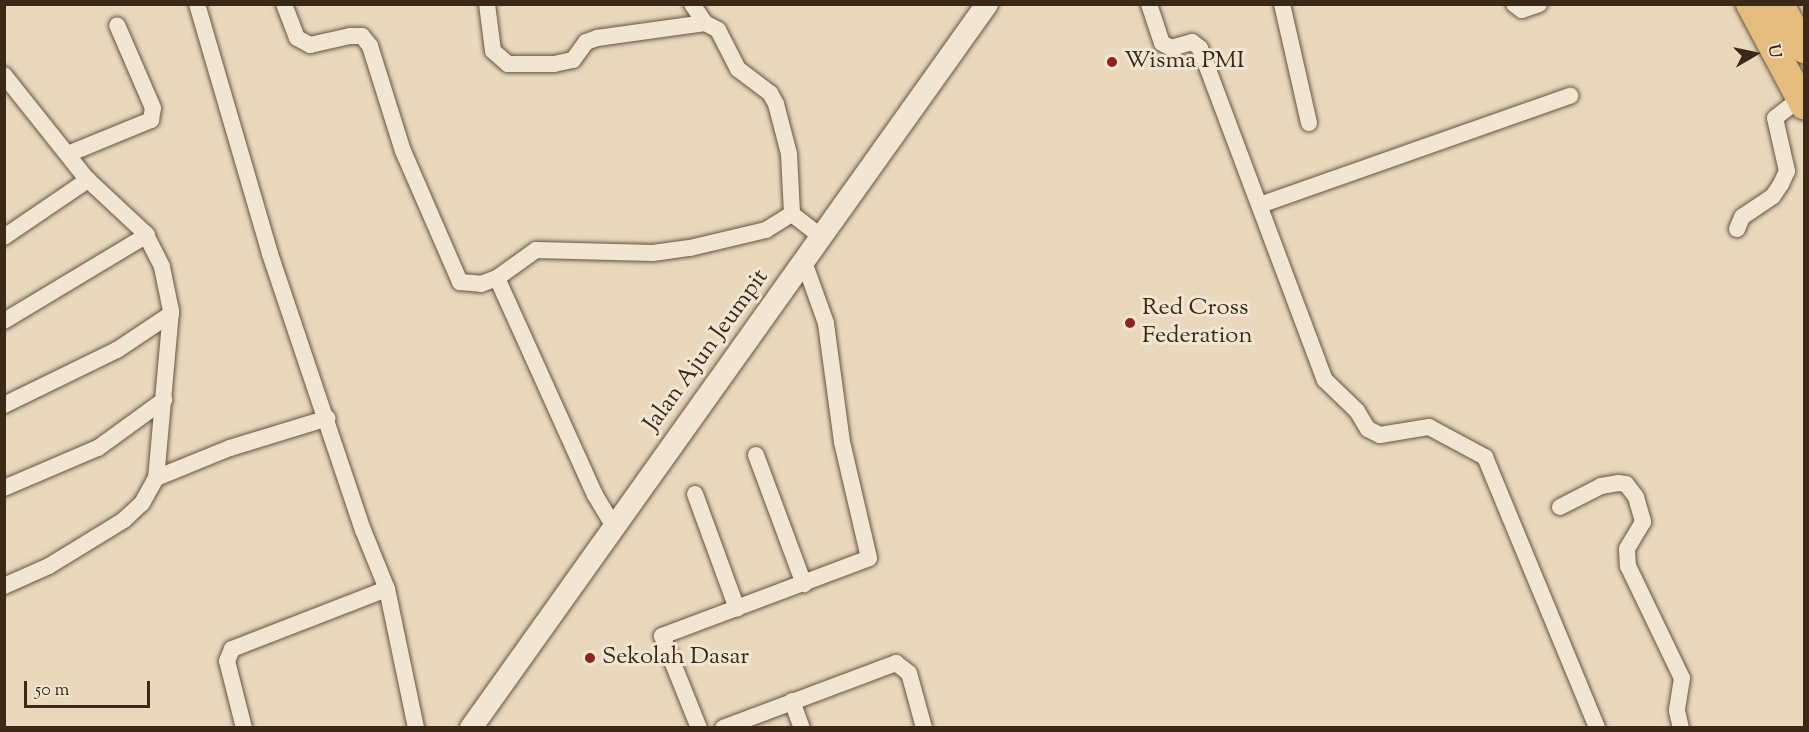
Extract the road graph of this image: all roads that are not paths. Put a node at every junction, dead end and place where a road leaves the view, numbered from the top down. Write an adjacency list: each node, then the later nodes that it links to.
1 (197, 4): 33 (street)
2 (284, 4): 28 (street)
3 (487, 4): 12 (street)
4 (692, 4): 12 (street)
5 (987, 4): 26 (street, Jalan Ajun Jeumpit)
6 (1149, 4): 21 (street)
7 (1282, 4): 18 (street)
8 (1514, 4): 9 (street)
9 (1539, 4)
10 (1750, 4): 17 (highway)
11 (1780, 4): 14 (highway)
12 (705, 23): 22 (street)
13 (117, 25): 19 (street)
14 (1804, 49)
15 (4, 75): 19 (street)
16 (1570, 96): 21 (street)
17 (1803, 102): 23 (street)
18 (1309, 123)
19 (68, 154): 20 (street)
20 (88, 180): 24 (street); 25 (street)
21 (1260, 205): 52 (street)
22 (792, 214): 26 (street); 28 (street)
23 (1737, 229)
24 (147, 235): 29 (street); 30 (street)
25 (4, 237)
26 (821, 237): 27 (street, Jalan Ajun Jeumpit)
27 (804, 262): 39 (street, Jalan Ajun Jeumpit); 40 (street)
28 (497, 278): 39 (street)
29 (171, 314): 31 (street); 32 (street)
30 (4, 321)
31 (164, 400): 35 (street); 36 (street)
32 (4, 405)
33 (328, 418): 35 (street); 42 (street)
34 (756, 455): 40 (street)
35 (156, 478): 41 (street)
36 (4, 488)
37 (695, 494): 43 (street)
38 (1560, 507): 53 (street)
39 (614, 527): 47 (street, Jalan Ajun Jeumpit)
40 (804, 584): 43 (street)
41 (4, 586)
42 (387, 589): 45 (street); 46 (street)
43 (737, 609): 48 (street)
44 (792, 701): 49 (street); 50 (street); 51 (street)
45 (244, 728)
46 (416, 728)
47 (471, 728)
48 (699, 728)
49 (723, 728)
50 (802, 728)
51 (924, 728)
52 (1597, 728)
53 (1681, 728)

